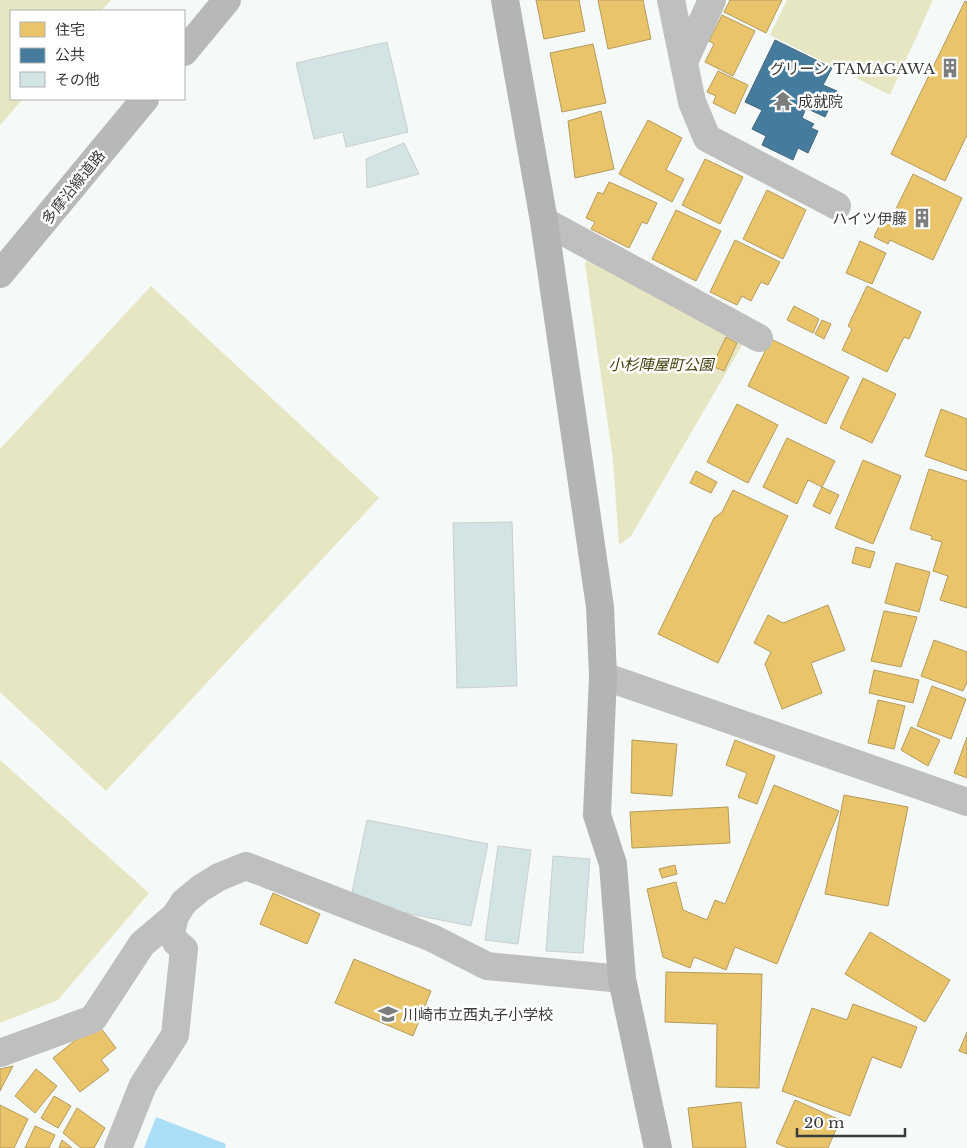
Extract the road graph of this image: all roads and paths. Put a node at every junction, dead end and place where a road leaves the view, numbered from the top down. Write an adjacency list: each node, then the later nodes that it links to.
1 (227, 0): 5 (main road)
2 (506, 0): 9 (street)
3 (671, 0): 6 (street)
4 (712, 0): 6 (street)
5 (185, 51)
6 (684, 62): 8 (street)
7 (144, 100): 10 (main road, 多摩沿線道路)
8 (837, 206)
9 (544, 221): 11 (street); 12 (street)
10 (0, 274)
11 (759, 338)
12 (603, 676): 13 (street); 15 (street)
13 (967, 802)
14 (175, 916): 15 (street); 16 (street); 17 (street)
15 (622, 980): 18 (street)
16 (0, 1053)
17 (118, 1148)
18 (658, 1148)

